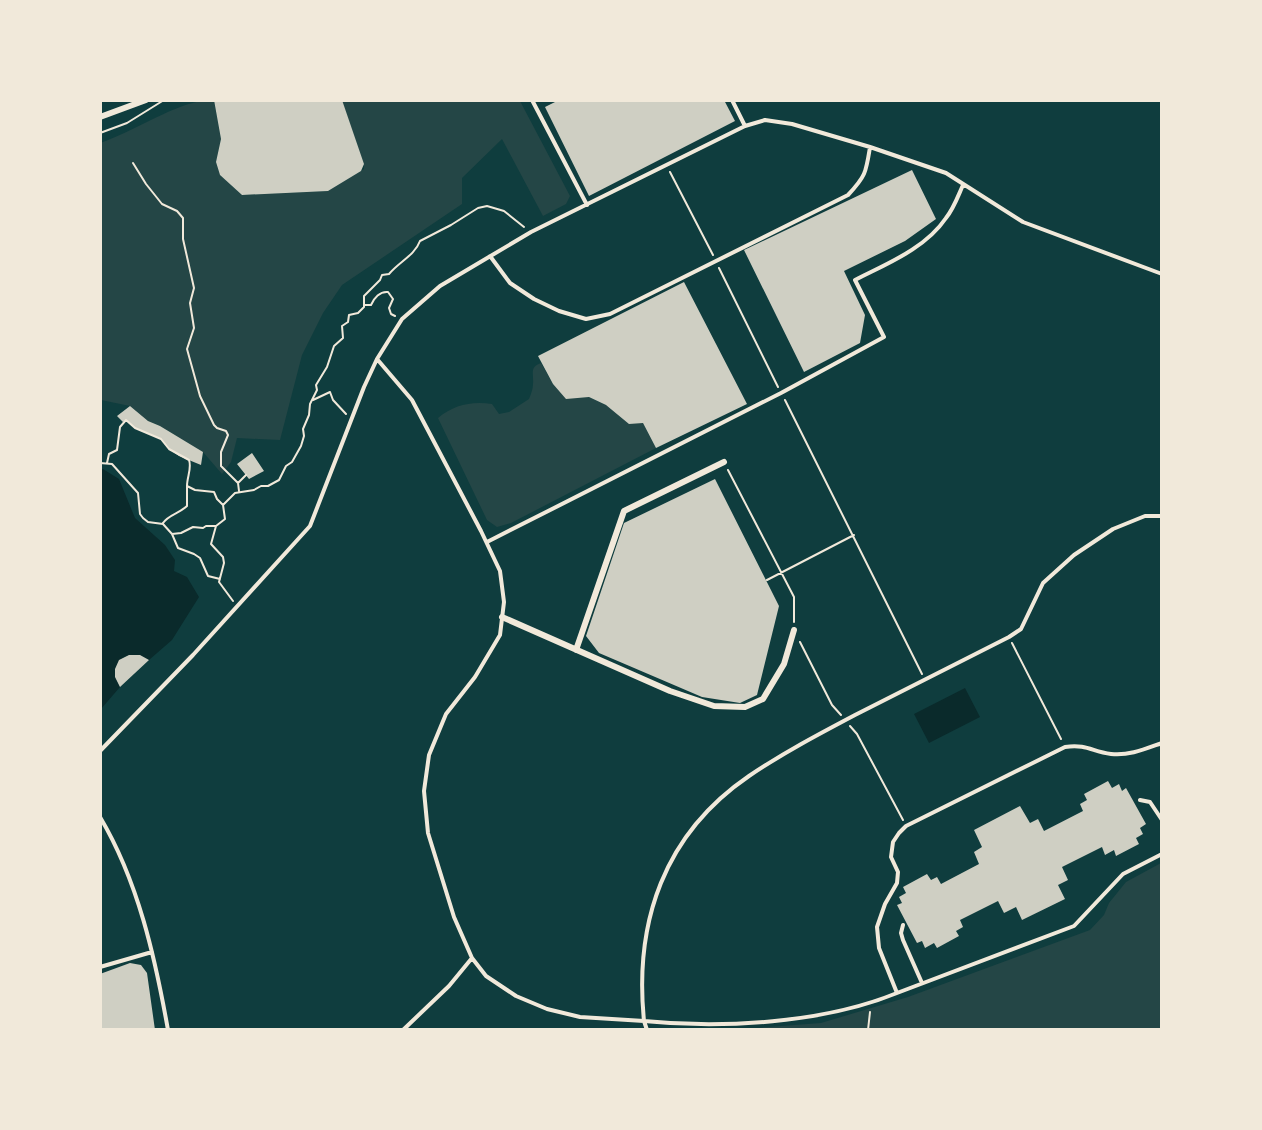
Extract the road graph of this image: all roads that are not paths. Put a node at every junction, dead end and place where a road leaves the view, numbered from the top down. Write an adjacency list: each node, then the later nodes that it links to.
1 (146, 100): 4 (street)
2 (532, 100): 8 (lane)
3 (732, 100): 5 (lane)
4 (100, 117)
5 (745, 126): 6 (lane); 8 (lane)
6 (870, 147): 7 (lane); 9 (lane)
7 (963, 185): 10 (lane); 14 (lane)
8 (587, 205): 9 (lane)
9 (490, 256): 11 (lane)
10 (1161, 274)
11 (377, 359): 14 (lane); 19 (lane)
12 (724, 462): 17 (street)
13 (1161, 516): 30 (lane)
14 (487, 542): 15 (lane)
15 (502, 617): 17 (street); 26 (lane)
16 (794, 630): 17 (street)
17 (576, 650)
18 (1161, 743): 29 (lane)
19 (100, 751)
20 (1140, 800): 22 (lane)
21 (100, 817): 25 (lane)
22 (1161, 820)
23 (1161, 854): 28 (lane)
24 (903, 925): 28 (lane)
25 (152, 952): 27 (lane); 31 (lane)
26 (472, 958): 30 (lane); 32 (lane)
27 (100, 967)
28 (922, 983): 29 (lane)
29 (897, 993): 30 (lane)
30 (644, 1021): 33 (lane)
31 (168, 1029)
32 (403, 1029)
33 (647, 1029)

